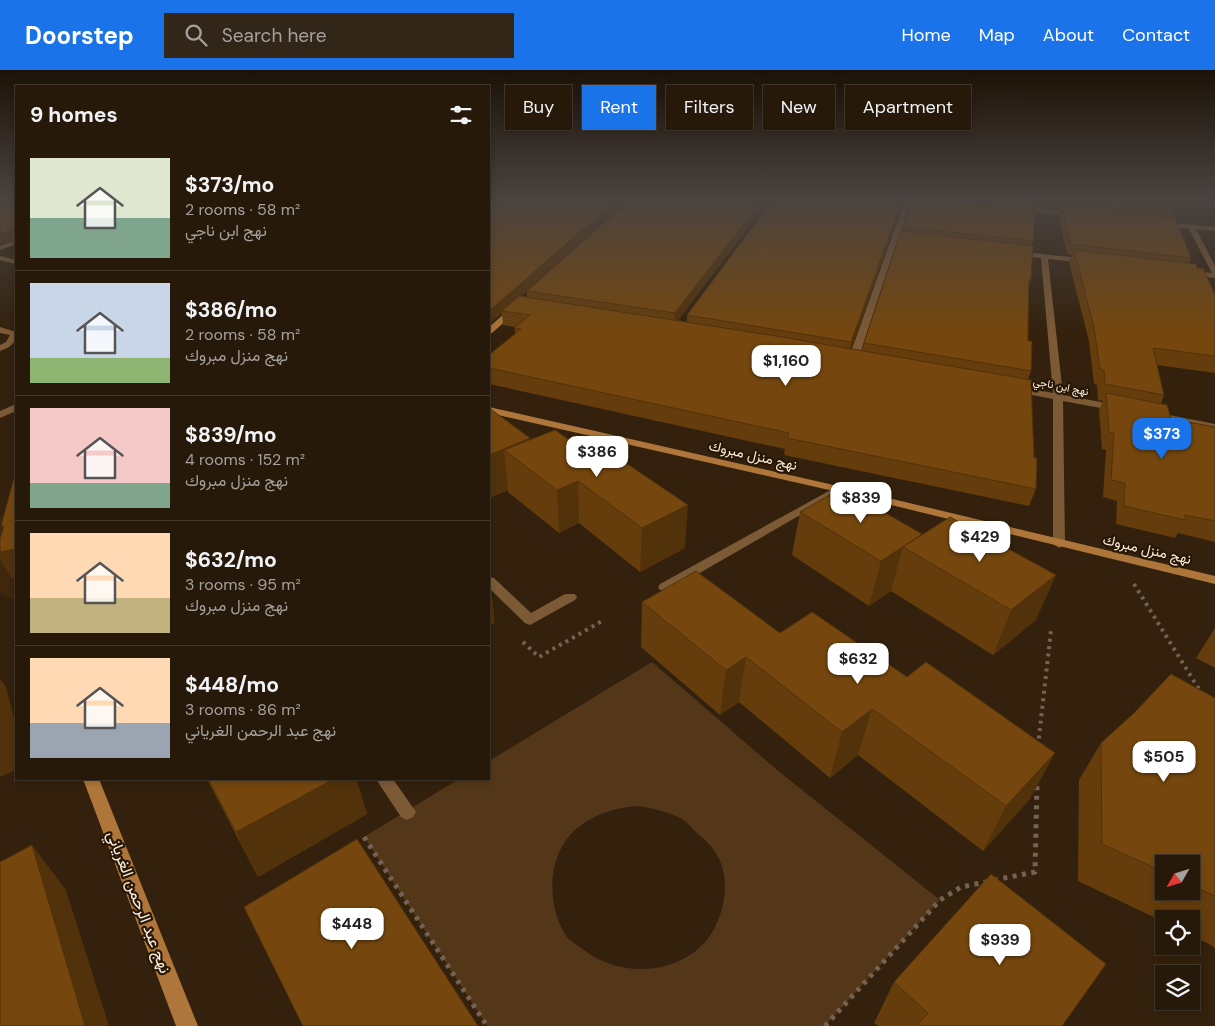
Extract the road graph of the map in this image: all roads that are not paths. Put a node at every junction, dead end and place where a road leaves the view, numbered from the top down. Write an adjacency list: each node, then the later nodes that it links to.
1 (892, 245): 14 (street)
2 (1201, 245): 9 (street)
3 (1006, 252): 4 (street)
4 (1044, 256): 7 (street); 16 (street)
5 (0, 258): 6 (street)
6 (15, 262)
7 (1092, 262)
8 (1177, 272): 9 (street)
9 (1215, 273)
10 (524, 304): 12 (street)
11 (0, 330): 13 (street)
12 (490, 330)
13 (0, 348)
14 (853, 360)
15 (1009, 388): 16 (street, نهج ابن ناجي)
16 (1058, 397): 19 (street, نهج ابن ناجي); 24 (street)
17 (15, 408): 21 (street)
18 (490, 410): 23 (street, نهج منزل مبروك)
19 (1127, 410)
20 (1146, 414): 22 (street)
21 (0, 416)
22 (1215, 427)
23 (838, 490): 24 (street, نهج منزل مبروك); 27 (street)
24 (1059, 544): 25 (street, نهج منزل مبروك)
25 (1215, 580)
26 (490, 582): 28 (street)
27 (665, 587)
28 (570, 598)
29 (91, 780): 32 (street, نهج عبد الرحمن الغرياني)
30 (385, 780): 31 (street)
31 (407, 812)
32 (187, 1026)

